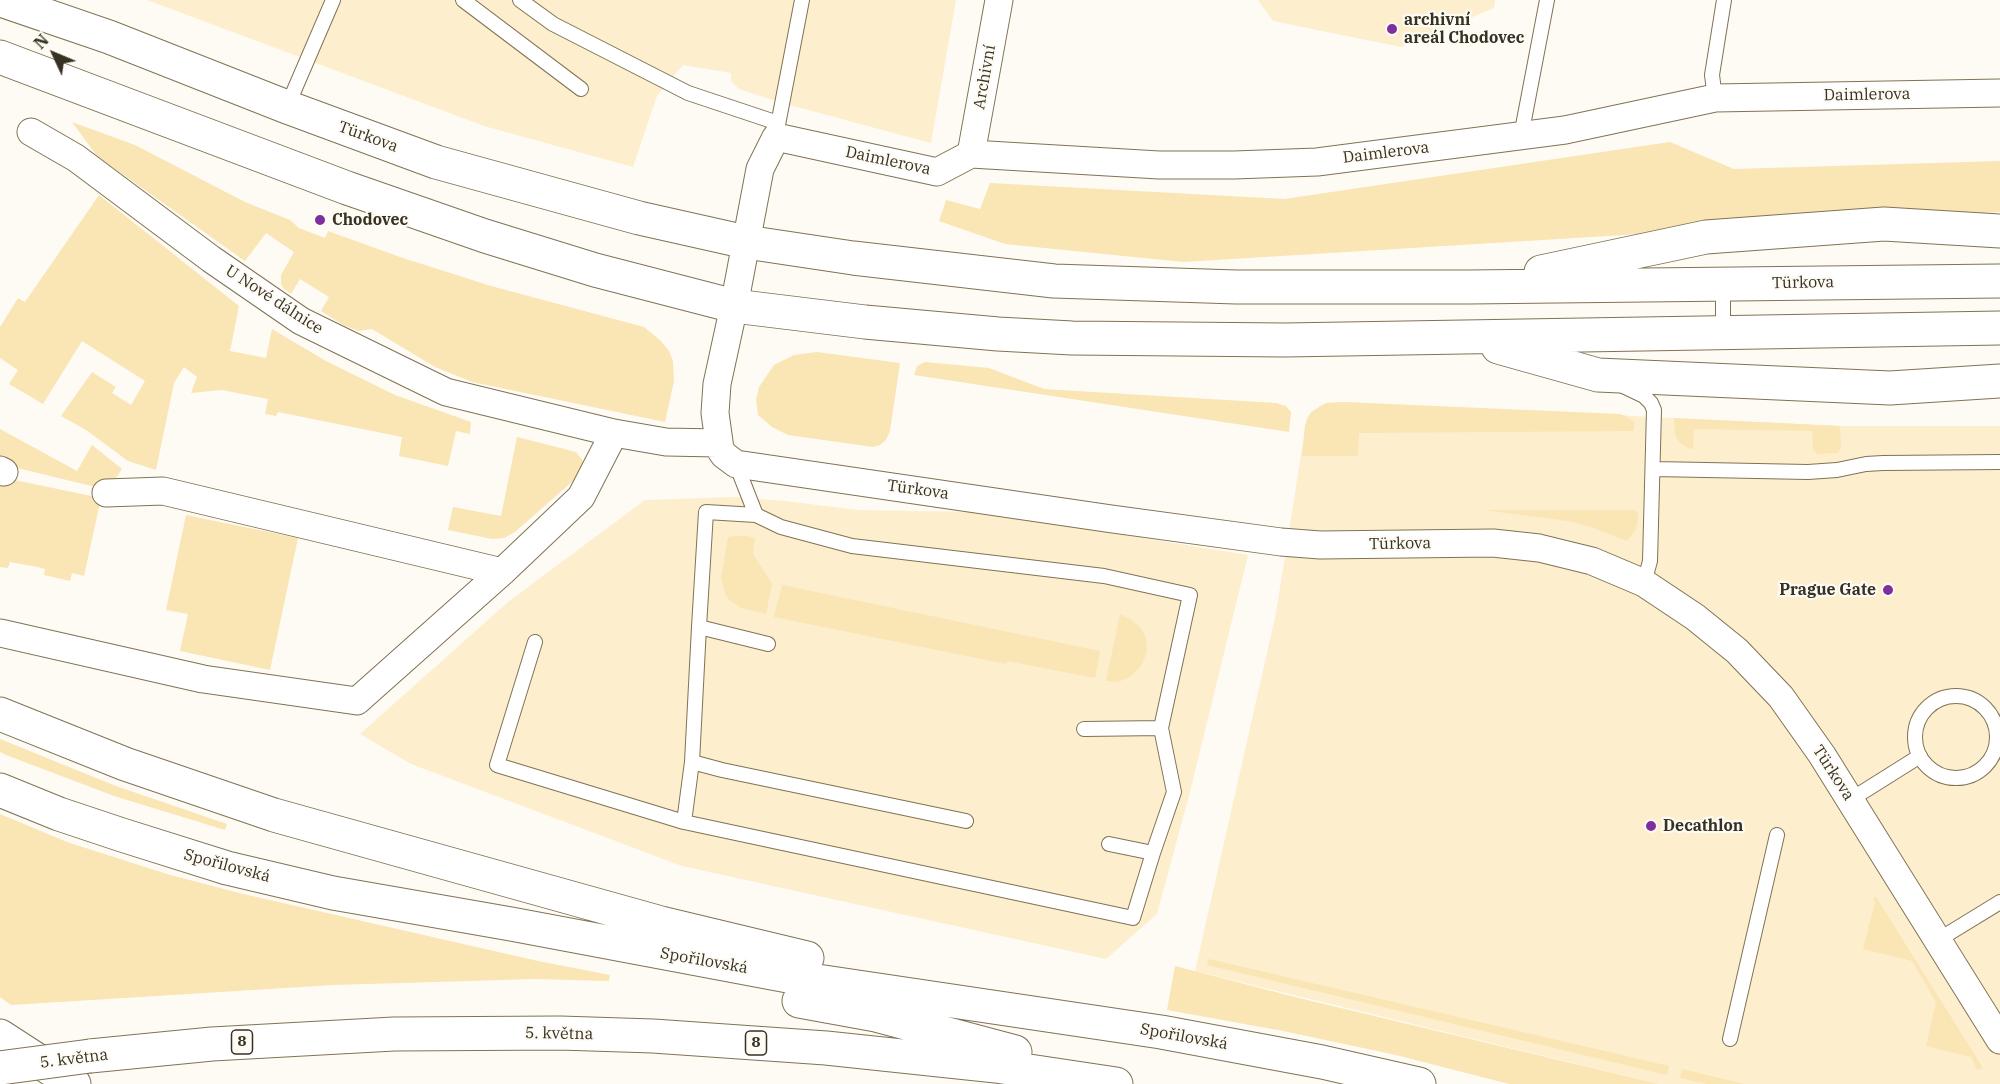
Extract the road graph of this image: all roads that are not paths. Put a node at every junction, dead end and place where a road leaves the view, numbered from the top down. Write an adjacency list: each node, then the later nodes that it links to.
1 (1, 0): 13 (main road, Türkova)
2 (333, 0): 13 (lane)
3 (463, 0): 10 (lane)
4 (520, 0): 14 (lane)
5 (802, 0): 14 (lane)
6 (999, 0): 17 (street, Archivní)
7 (1547, 0): 16 (lane)
8 (1724, 0): 12 (lane)
9 (0, 57): 23 (main road)
10 (581, 89)
11 (2000, 93): 12 (street, Daimlerova)
12 (1715, 98): 16 (street, Daimlerova)
13 (287, 107): 19 (main road, Türkova)
14 (777, 130): 17 (street, Daimlerova); 19 (street)
15 (31, 132): 29 (street, U Nové dálnice)
16 (1521, 136): 17 (street, Daimlerova)
17 (971, 154)
18 (2000, 231): 22 (main road)
19 (746, 242): 22 (main road, Türkova); 23 (street)
20 (1998, 281): 21 (main road, Türkova)
21 (1723, 284): 22 (main road, Türkova); 25 (lane)
22 (1469, 287)
23 (734, 306): 26 (main road); 30 (street)
24 (1999, 328): 25 (main road)
25 (1723, 332): 26 (main road)
26 (1462, 337): 27 (main road)
27 (1598, 375): 28 (main road); 33 (lane)
28 (2000, 381)
29 (614, 433): 30 (street, U Nové dálnice); 36 (street)
30 (718, 443): 32 (street)
31 (2000, 462): 33 (lane)
32 (736, 464): 35 (lane); 37 (street, Türkova)
33 (1654, 469): 37 (lane)
34 (106, 493): 36 (street)
35 (756, 515): 38 (lane); 43 (lane)
36 (502, 572): 39 (street)
37 (1644, 583): 48 (street, Türkova)
38 (699, 627): 41 (lane); 46 (lane)
39 (0, 633)
40 (535, 642): 50 (lane)
41 (768, 644)
42 (0, 714): 57 (main road)
43 (1161, 728): 44 (lane); 53 (lane)
44 (1084, 729)
45 (1920, 756): 45 (lane); 48 (lane)
46 (692, 762): 49 (lane); 50 (lane)
47 (0, 790): 54 (main road, Spořilovská)
48 (1850, 800): 56 (street, Türkova)
49 (966, 821)
50 (684, 822): 53 (lane)
51 (1777, 835): 60 (lane)
52 (1109, 844): 53 (lane)
53 (1153, 853)
54 (333, 893): 57 (main road, Spořilovská); 64 (main road)
55 (2000, 902): 56 (lane)
56 (1938, 940): 59 (street, Türkova)
57 (1161, 1032): 65 (main road, Spořilovská)
58 (0, 1036): 62 (main road)
59 (1999, 1036)
60 (1730, 1039)
61 (0, 1068): 62 (main road, 5. května / 8, bridge)
62 (82, 1070): 63 (main road, 5. května / 8)
63 (1116, 1084)
64 (1136, 1084)
65 (1419, 1084)

